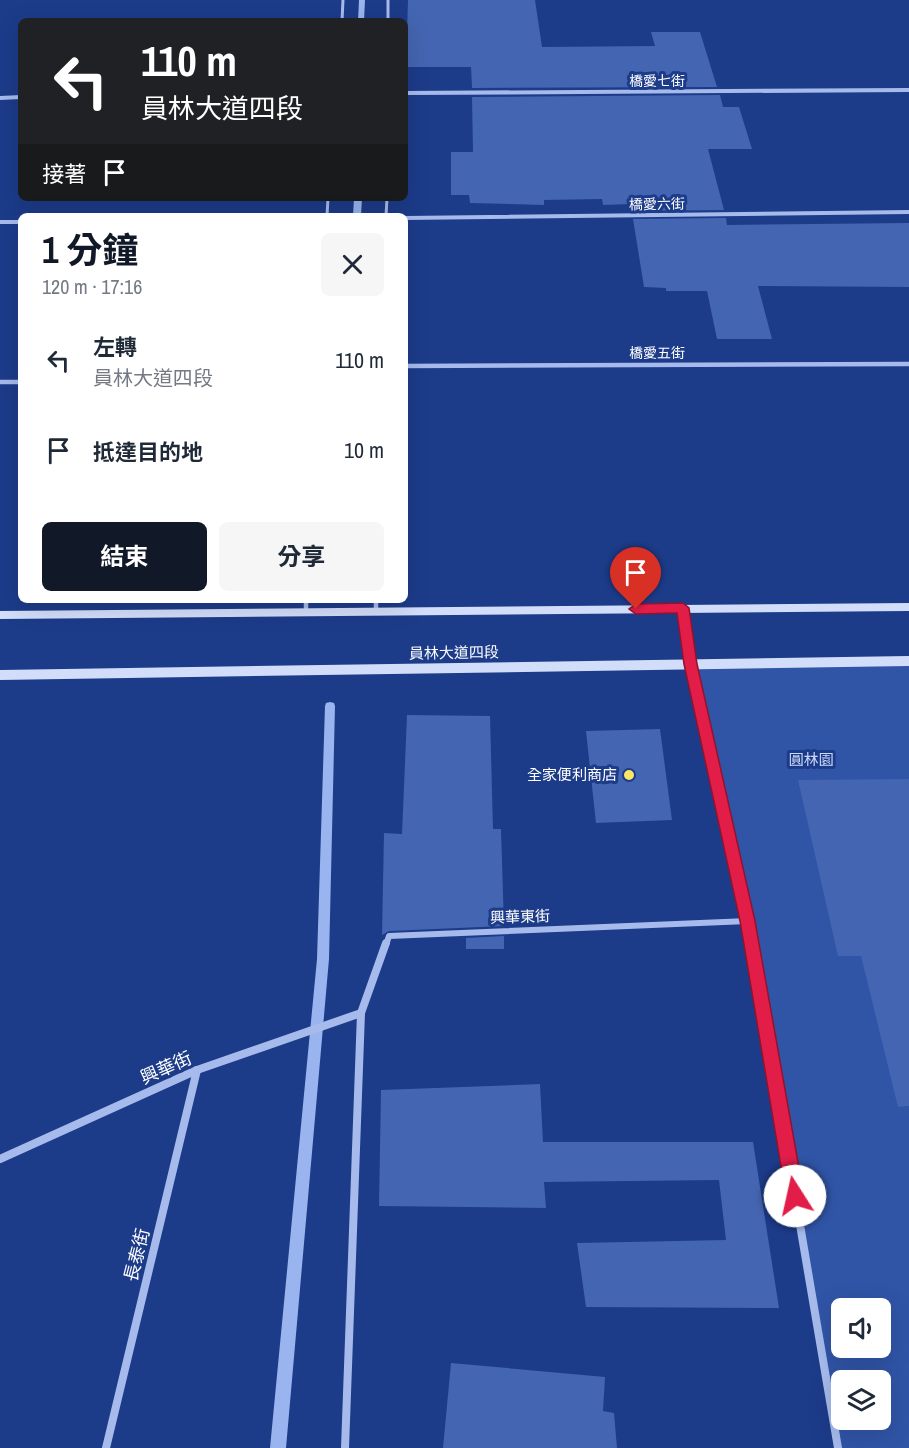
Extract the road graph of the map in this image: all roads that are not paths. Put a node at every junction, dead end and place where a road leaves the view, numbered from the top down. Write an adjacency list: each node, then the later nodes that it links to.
1 (343, 0): 3 (lane)
2 (388, 0): 4 (lane)
3 (342, 18)
4 (388, 18)
5 (909, 90): 6 (street, 橋愛七街)
6 (408, 93)
7 (18, 97): 8 (street)
8 (0, 98)
9 (909, 212): 10 (street, 橋愛六街)
10 (408, 218)
11 (0, 222): 12 (street)
12 (18, 222)
13 (909, 364): 14 (street, 橋愛五街)
14 (408, 366)
15 (0, 382): 16 (street)
16 (18, 382)
17 (306, 603): 21 (lane)
18 (376, 605): 20 (main road); 21 (main road)
19 (909, 607): 20 (main road)
20 (683, 608): 24 (street)
21 (306, 612): 22 (main road)
22 (0, 615)
23 (909, 661): 24 (main road, 員林大道四段)
24 (690, 664): 25 (main road, 員林大道四段); 26 (street)
25 (0, 675)
26 (748, 921): 27 (street, 興華東街); 32 (street)
27 (361, 1013): 28 (street, 興華街); 31 (street)
28 (197, 1070): 29 (street, 興華街); 30 (street, 長泰街)
29 (0, 1159)
30 (106, 1448)
31 (345, 1448)
32 (838, 1448)

